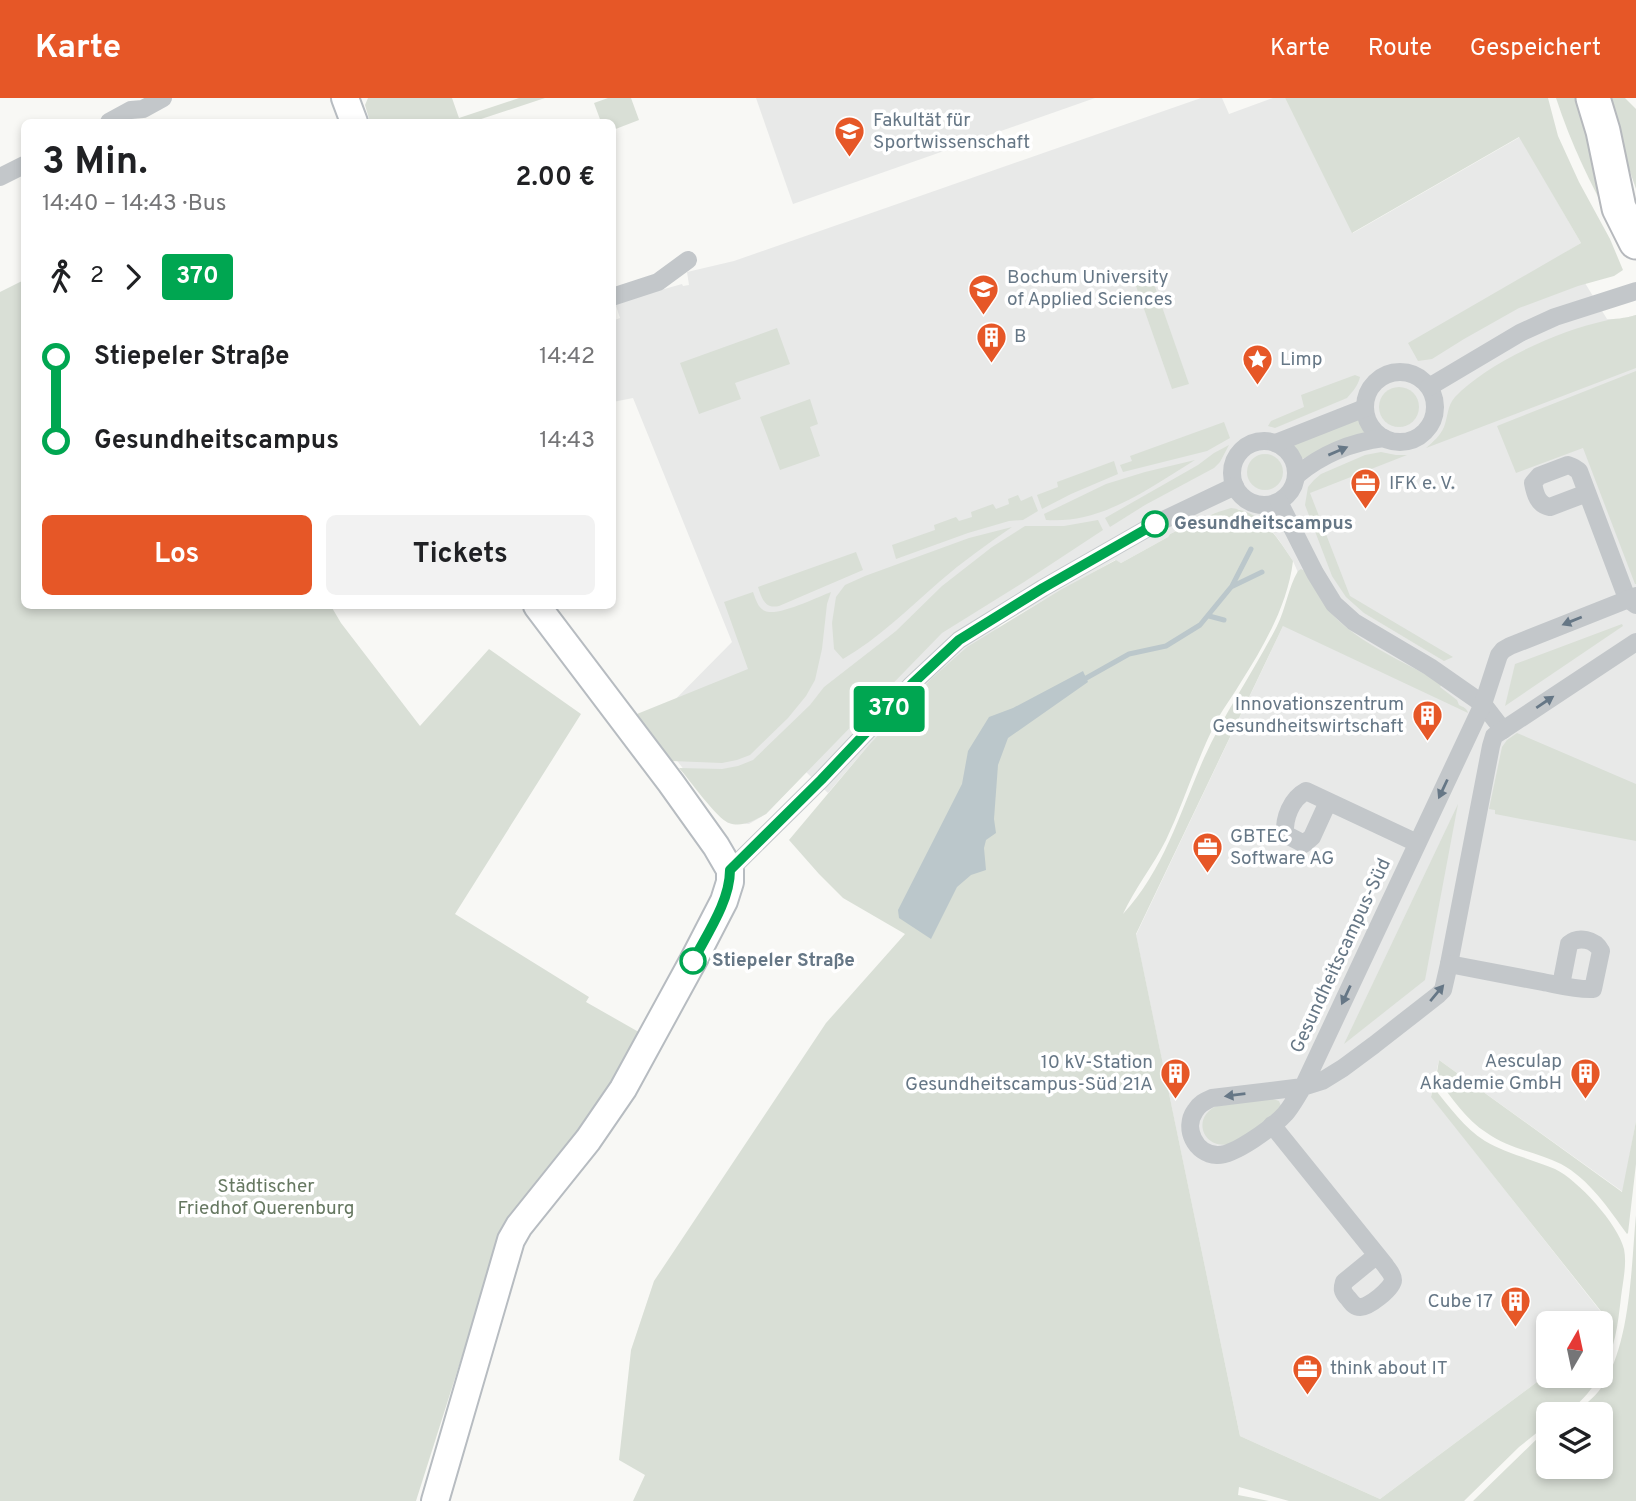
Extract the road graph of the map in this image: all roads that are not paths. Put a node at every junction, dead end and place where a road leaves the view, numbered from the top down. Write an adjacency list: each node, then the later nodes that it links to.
1 (163, 98): 4 (street)
2 (345, 98): 6 (street)
3 (1593, 98): 7 (highway)
4 (129, 104): 5 (street)
5 (112, 119)
6 (353, 119)
7 (1603, 131): 10 (highway); 11 (highway)
8 (21, 166): 9 (street)
9 (0, 177)
10 (1636, 203)
11 (1636, 242)
12 (688, 260): 14 (street)
13 (1636, 290): 15 (street)
14 (616, 296)
15 (1429, 387): 16 (street); 17 (street)
16 (1365, 408): 17 (street); 18 (street)
17 (1384, 438): 19 (street, one-way to 17)
18 (1276, 443): 19 (street); 20 (street)
19 (1297, 475): 22 (street)
20 (1235, 486): 22 (street); 30 (street)
21 (1587, 493): 23 (street, Gesundheitscampus-Süd)
22 (1279, 502): 26 (street)
23 (1633, 600): 26 (street, Gesundheitscampus-Süd, one-way to 26)
24 (539, 609): 30 (street)
25 (1636, 642): 27 (street, one-way to 25)
26 (1483, 704): 27 (street); 29 (street, Gesundheitscampus-Süd, one-way to 29)
27 (1503, 730): 31 (street, Gesundheitscampus-Süd)
28 (1328, 802): 29 (street, Gesundheitscampus-Süd)
29 (1417, 843): 33 (street, Gesundheitscampus-Süd, one-way to 33)
30 (730, 870): 36 (street)
31 (1449, 964): 32 (street); 33 (street, Gesundheitscampus-Süd, one-way to 31)
32 (1561, 985)
33 (1303, 1087): 34 (street, Gesundheitscampus-Süd); 34 (street, Gesundheitscampus-Süd, one-way to 34)
34 (1272, 1125): 35 (street)
35 (1377, 1255)
36 (435, 1501)

